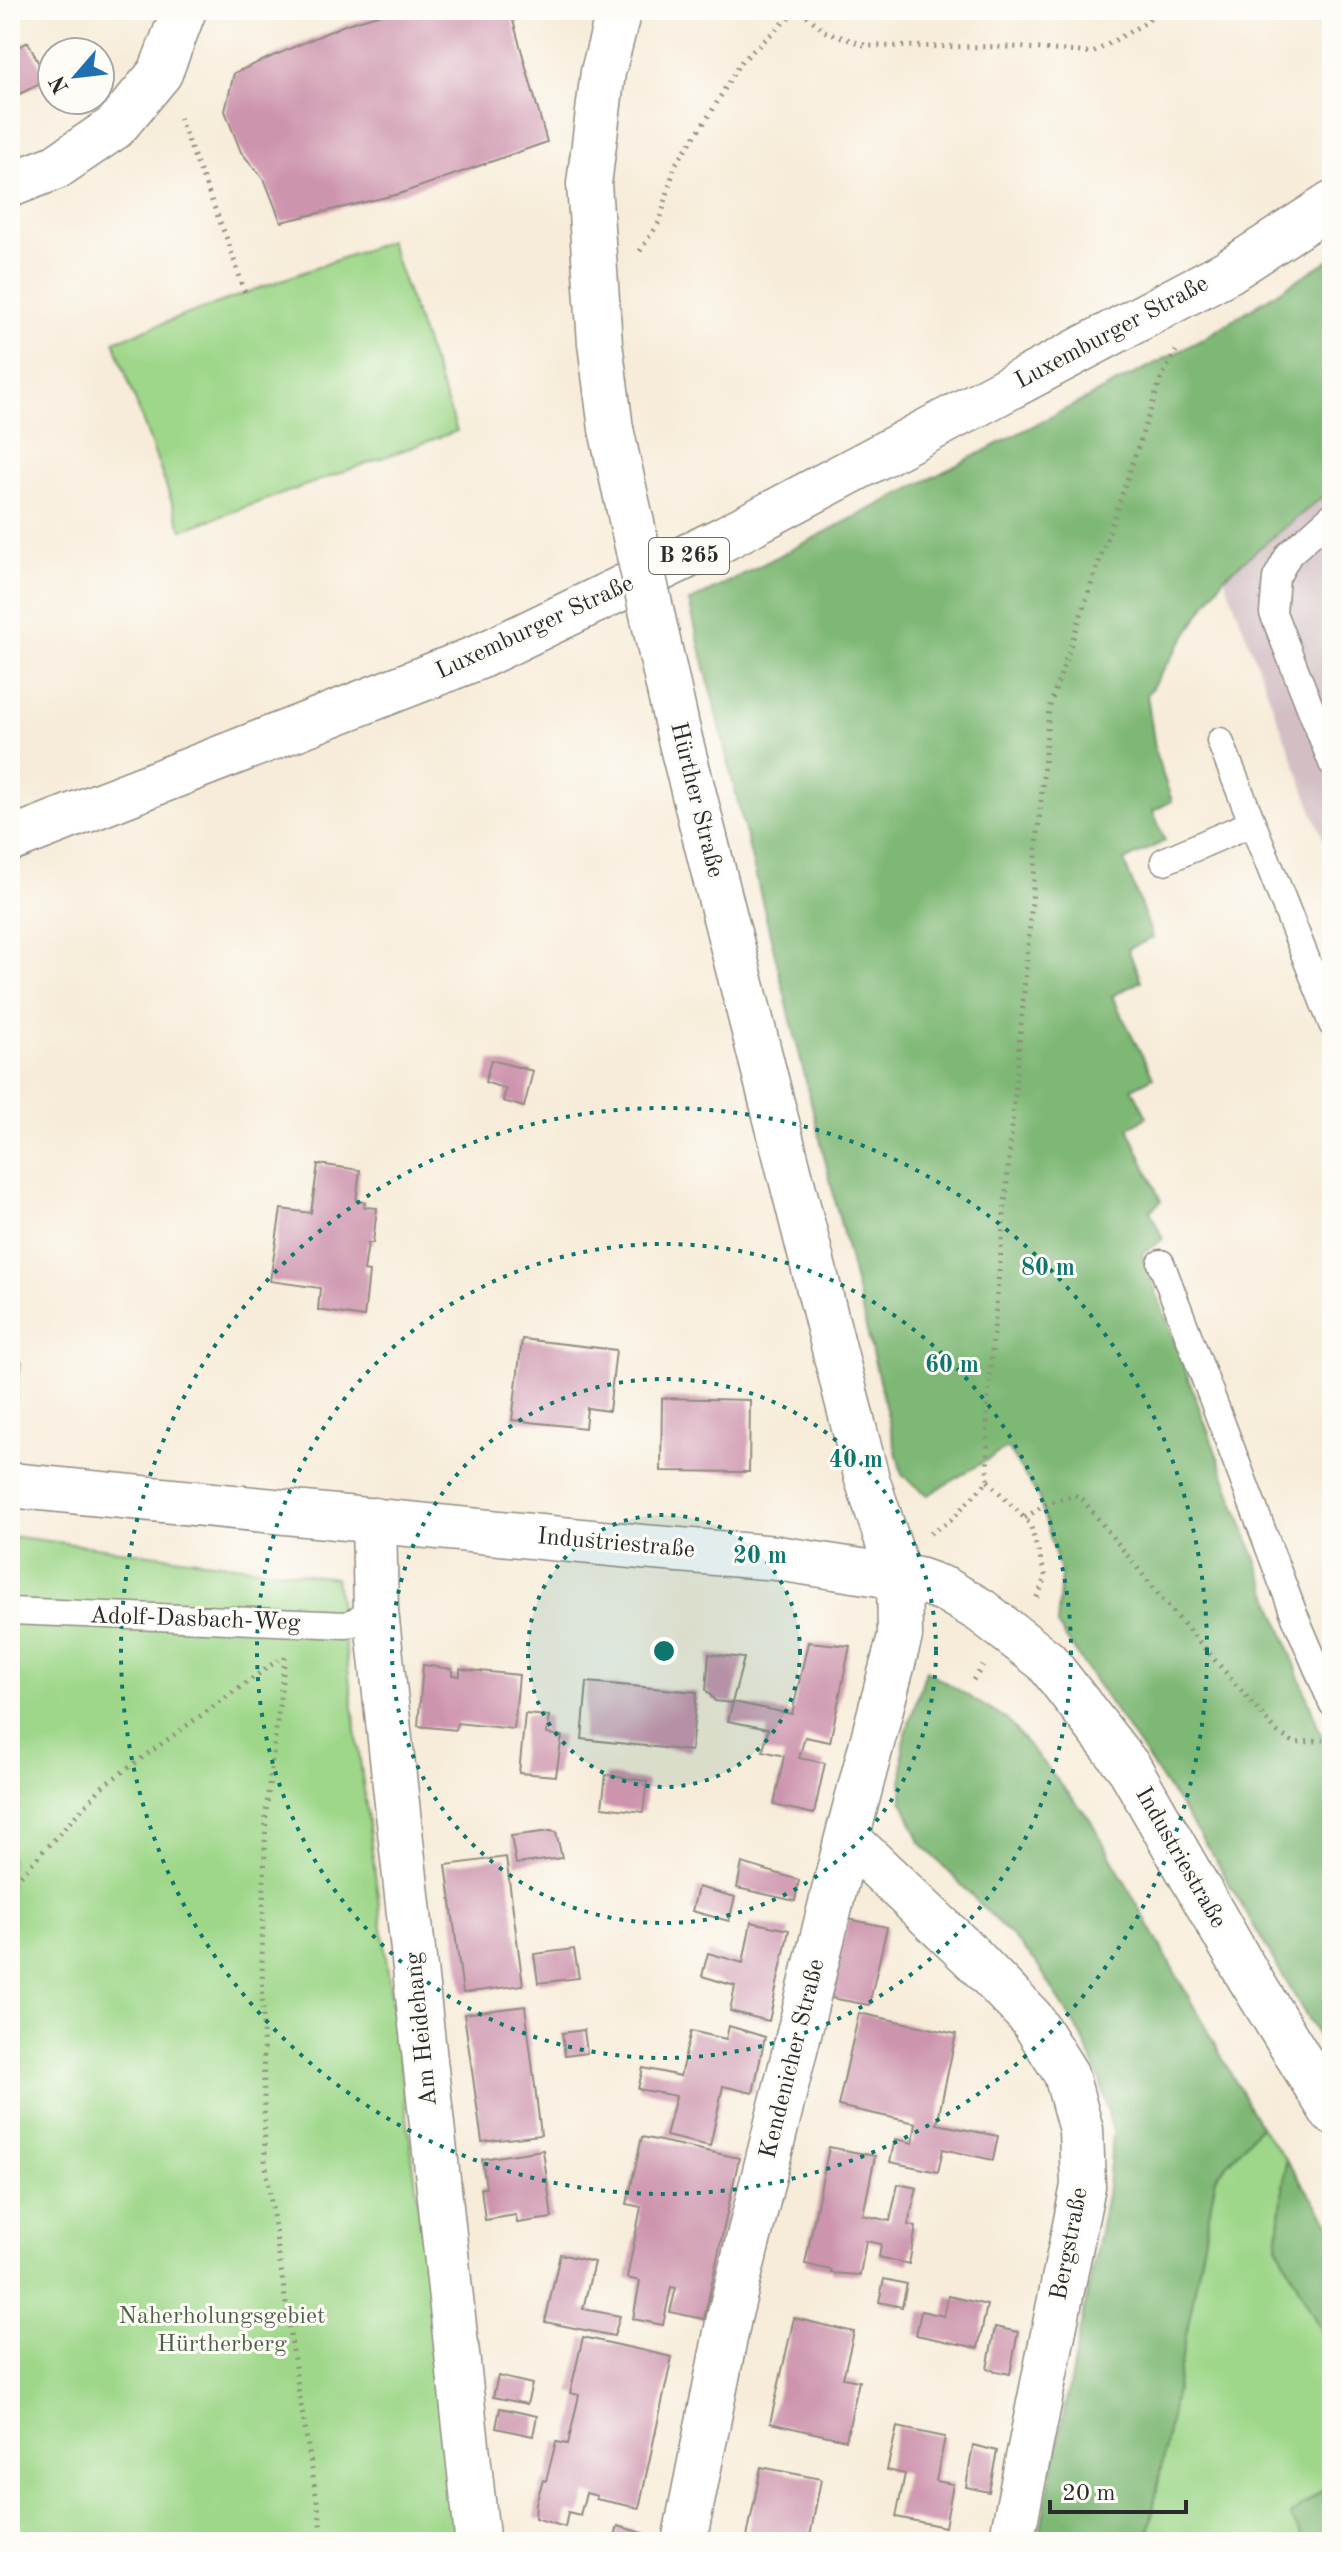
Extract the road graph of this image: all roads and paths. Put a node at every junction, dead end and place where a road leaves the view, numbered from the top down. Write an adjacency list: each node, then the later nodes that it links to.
1 (184, 10): 5 (street)
2 (619, 10): 24 (street, Hürther Straße, bridge)
3 (799, 10): 4 (path); 8 (path)
4 (1155, 10)
5 (160, 73): 6 (street); 9 (path)
6 (10, 185)
7 (1332, 204): 15 (street, Luxemburger Straße / B 265)
8 (639, 253)
9 (245, 293)
10 (1181, 341): 19 (path)
11 (1332, 516): 13 (lane)
12 (1220, 741): 14 (lane)
13 (1332, 763)
14 (1252, 823): 16 (lane); 17 (lane)
15 (10, 840)
16 (1164, 861)
17 (1332, 1024)
18 (1161, 1263): 28 (lane)
19 (988, 1481): 21 (path); 23 (path)
20 (10, 1485): 22 (street, Industriestraße)
21 (1025, 1518): 25 (path); 29 (path)
22 (374, 1520): 24 (street, Industriestraße); 27 (street, Am Heidehang)
23 (926, 1536)
24 (899, 1576): 30 (street, Kendenicher Straße); 32 (street, Industriestraße)
25 (1034, 1604)
26 (10, 1611): 27 (lane, Adolf-Dasbach-Weg)
27 (376, 1611): 33 (street, Am Heidehang)
28 (1332, 1703)
29 (1332, 1738)
30 (847, 1838): 35 (street, Kendenicher Straße); 36 (street, Bergstraße)
31 (10, 1887): 34 (path)
32 (1332, 2112)
33 (477, 2537)
34 (324, 2542)
35 (684, 2542)
36 (1011, 2542)

